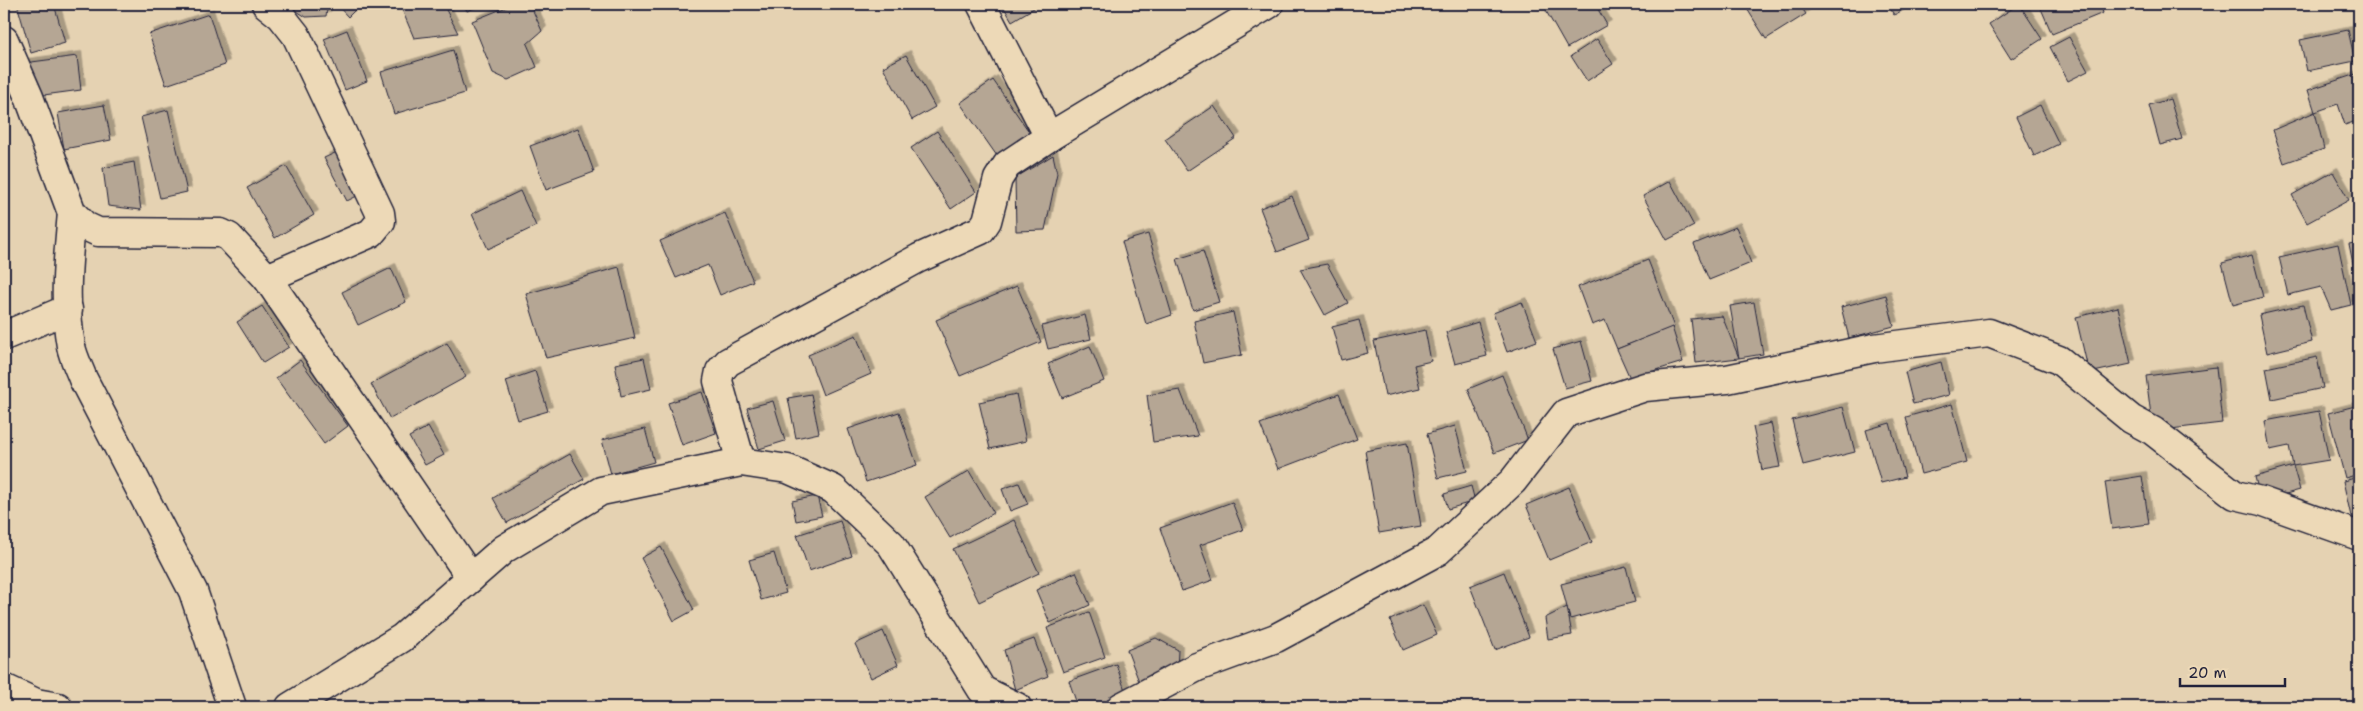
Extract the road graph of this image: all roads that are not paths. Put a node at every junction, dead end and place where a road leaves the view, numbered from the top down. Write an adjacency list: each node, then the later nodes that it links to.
1 (266, 4): 7 (street)
2 (981, 4): 5 (street)
3 (1269, 4): 5 (street)
4 (4, 40): 6 (street)
5 (1049, 137): 10 (street)
6 (72, 213): 7 (street); 8 (street)
7 (267, 278): 12 (street)
8 (68, 309): 9 (street); 15 (street)
9 (4, 336)
10 (741, 462): 12 (street); 17 (street)
11 (2359, 536): 18 (street)
12 (471, 578): 16 (street)
13 (4, 688): 14 (street)
14 (58, 707)
15 (232, 707)
16 (290, 707)
17 (1017, 707)
18 (1120, 707)

